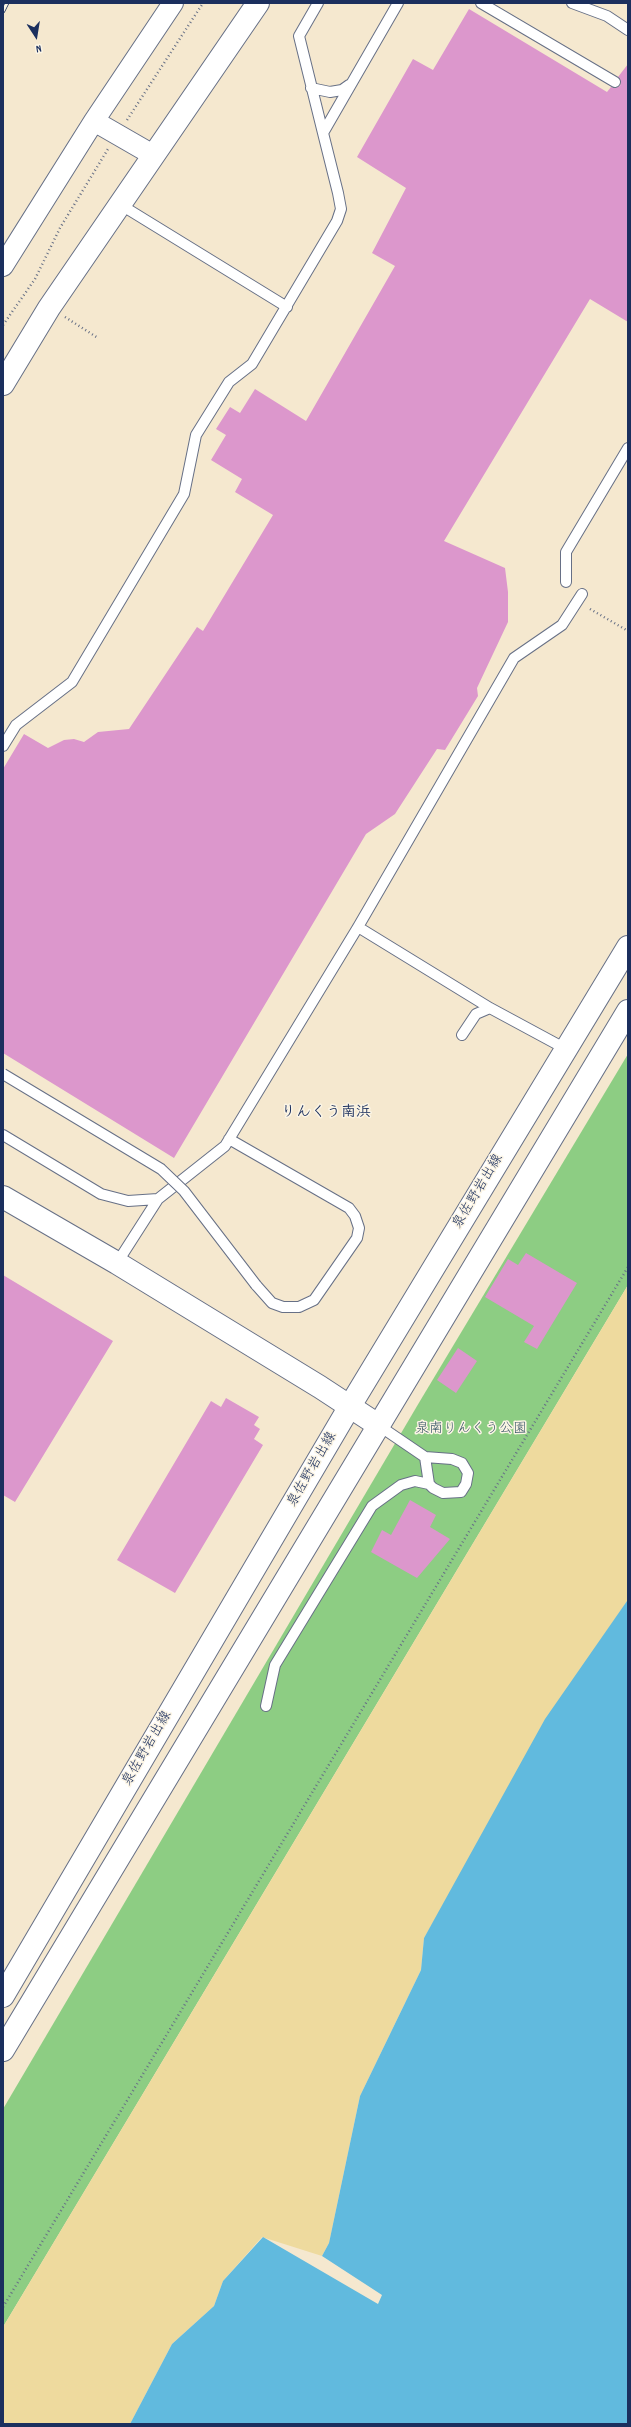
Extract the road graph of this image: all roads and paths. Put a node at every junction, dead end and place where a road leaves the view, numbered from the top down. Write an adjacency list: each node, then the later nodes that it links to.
1 (173, 3): 12 (street)
2 (203, 3): 14 (path)
3 (258, 3): 15 (main road)
4 (398, 3): 10 (lane)
5 (481, 3): 9 (lane)
6 (572, 3): 8 (lane)
7 (317, 5): 11 (lane)
8 (628, 30)
9 (615, 82)
10 (350, 84): 11 (lane); 13 (lane)
11 (311, 88): 13 (lane)
12 (94, 121): 14 (street); 17 (street)
13 (323, 132): 18 (lane)
14 (117, 135): 15 (street); 20 (path)
15 (153, 155): 16 (main road)
16 (121, 205): 18 (lane); 22 (main road)
17 (3, 266)
18 (288, 307): 28 (lane)
19 (65, 317): 21 (path)
20 (3, 325)
21 (98, 338)
22 (3, 384)
23 (628, 448): 24 (lane)
24 (566, 582)
25 (582, 594): 29 (lane)
26 (590, 609): 27 (path)
27 (628, 631)
28 (3, 746)
29 (358, 928): 31 (lane); 37 (lane)
30 (628, 948): 34 (main road, 泉佐野岩出線)
31 (490, 1008): 33 (lane); 34 (lane)
32 (628, 1011): 43 (main road)
33 (462, 1035)
34 (566, 1049): 42 (main road, 泉佐野岩出線)
35 (3, 1074): 37 (lane, bridge)
36 (3, 1135): 39 (lane)
37 (229, 1139): 39 (lane)
38 (3, 1197): 40 (main road)
39 (158, 1199): 40 (lane)
40 (117, 1263): 42 (main road)
41 (628, 1267): 49 (path)
42 (350, 1406): 43 (main road); 47 (main road, 泉佐野岩出線)
43 (378, 1425): 44 (lane); 48 (main road)
44 (425, 1457): 45 (lane); 45 (lane)
45 (429, 1484): 46 (lane)
46 (266, 1706)
47 (3, 1996)
48 (3, 2050)
49 (3, 2307)

